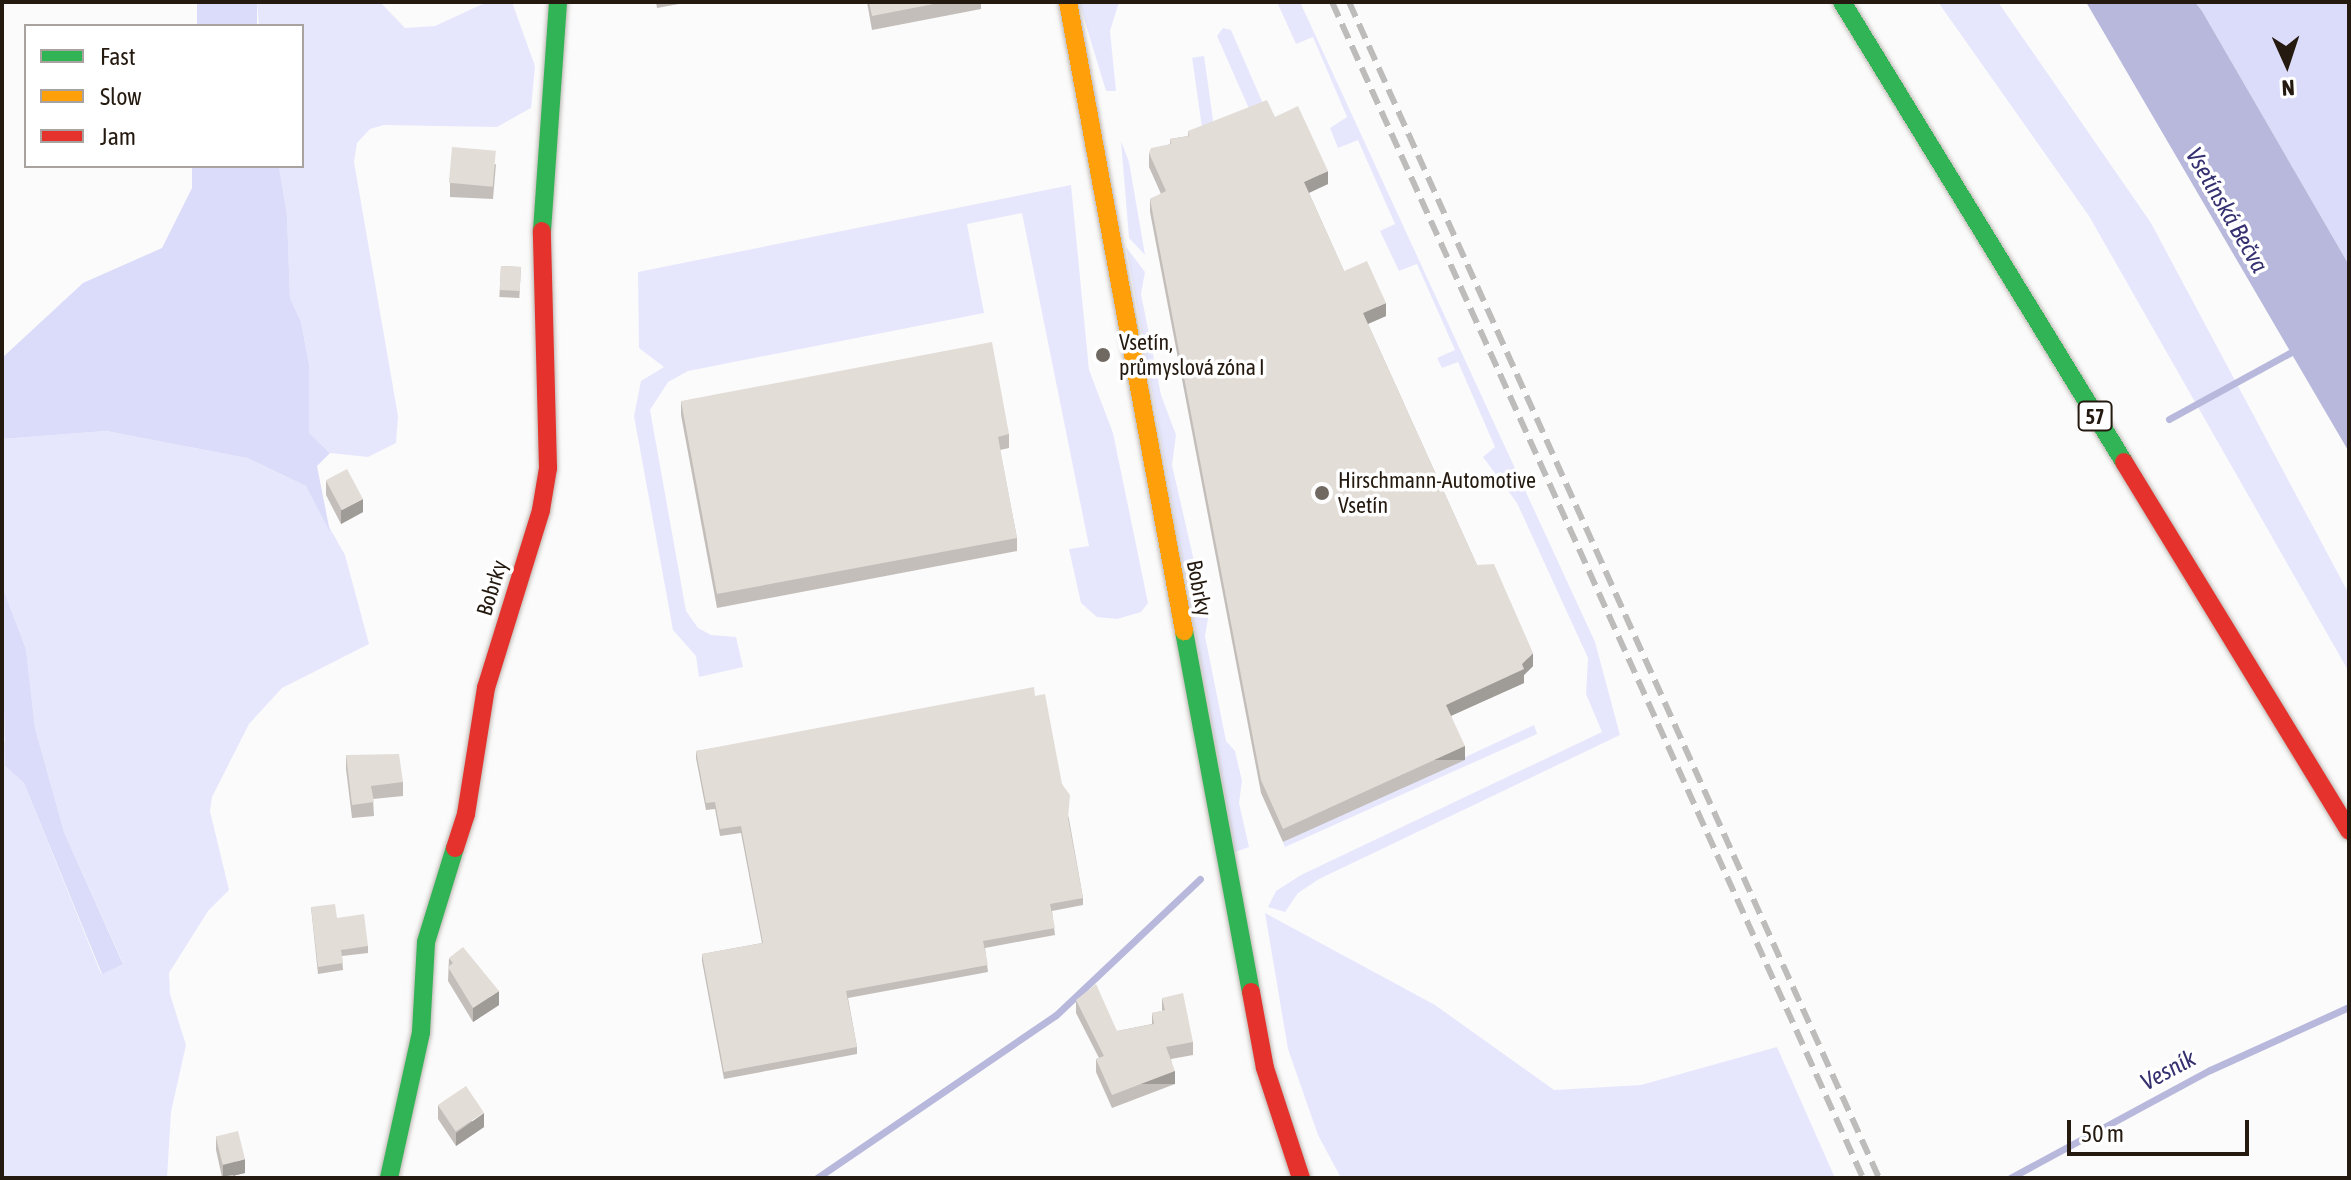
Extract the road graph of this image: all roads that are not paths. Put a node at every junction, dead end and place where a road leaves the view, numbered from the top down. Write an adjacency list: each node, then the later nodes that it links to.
1 (558, 2): 5 (street, Bobrky)
2 (1068, 2): 6 (street, Bobrky)
3 (1842, 2): 4 (street, 57)
4 (2349, 831)
5 (389, 1178)
6 (1301, 1178)

